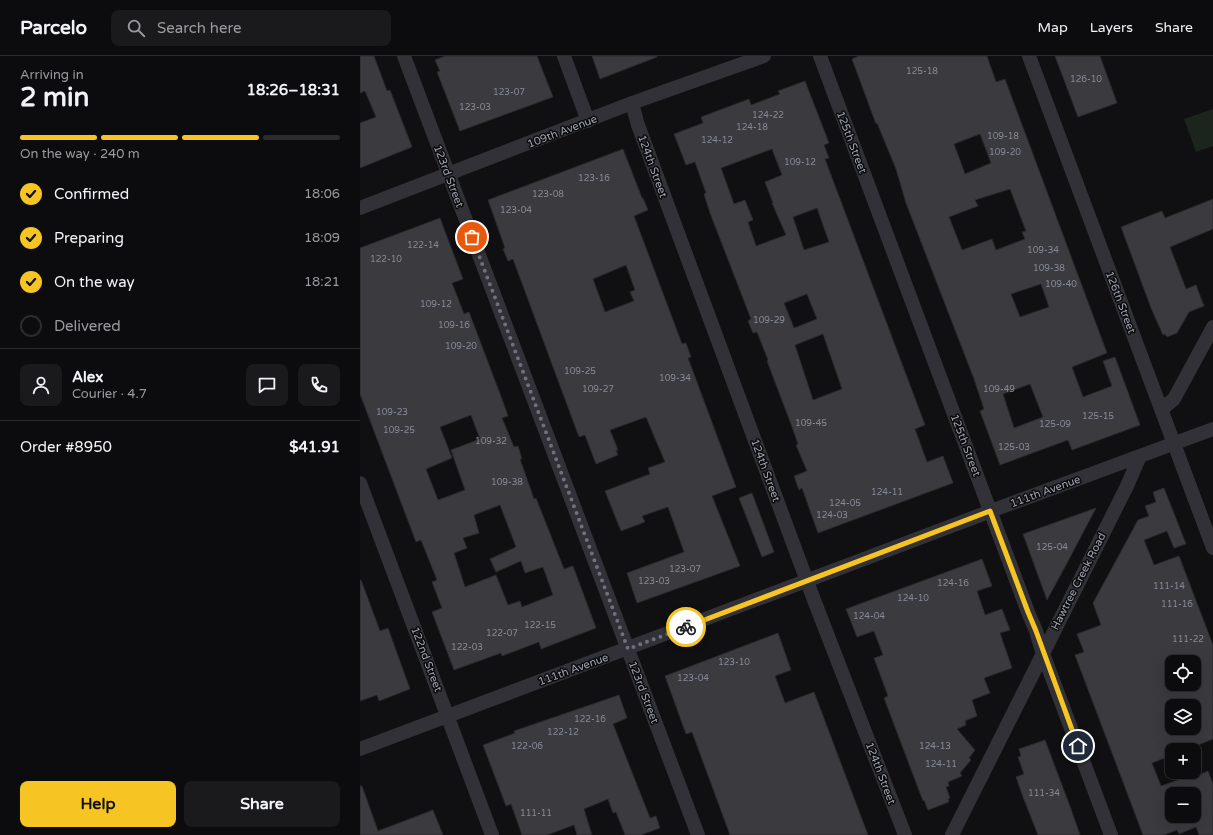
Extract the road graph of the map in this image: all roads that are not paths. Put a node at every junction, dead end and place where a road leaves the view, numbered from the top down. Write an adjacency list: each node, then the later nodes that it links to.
1 (404, 56): 8 (street, 123rd Street)
2 (564, 56): 7 (street)
3 (762, 56): 6 (street, 109th Avenue)
4 (820, 56): 16 (street, 125th Street)
5 (1029, 56): 11 (street, 126th Street)
6 (632, 103): 7 (street, 109th Avenue); 18 (street, 124th Street)
7 (588, 121): 8 (street, 109th Avenue)
8 (449, 175): 9 (street, 109th Avenue); 19 (street, 123rd Street)
9 (360, 208)
10 (1213, 327): 11 (street)
11 (1162, 409): 13 (street, 126th Street)
12 (1213, 429): 13 (street, 111th Avenue)
13 (1174, 443): 14 (street, 111th Avenue); 17 (street, 126th Street)
14 (1140, 456): 16 (street, 111th Avenue); 20 (street, Hawtree Creek Road)
15 (360, 483): 21 (street, 122nd Street)
16 (990, 511): 18 (street, 111th Avenue); 20 (street, 125th Street)
17 (1213, 548)
18 (807, 580): 19 (street, 111th Avenue); 25 (street, 124th Street)
19 (628, 649): 21 (street, 111th Avenue); 24 (street, 123rd Street)
20 (1042, 651): 26 (street, Hawtree Creek Road); 27 (street, 125th Street)
21 (448, 716): 22 (street, 111th Avenue); 23 (street, 122nd Street)
22 (360, 749)
23 (492, 835)
24 (698, 835)
25 (905, 835)
26 (952, 835)
27 (1111, 835)

